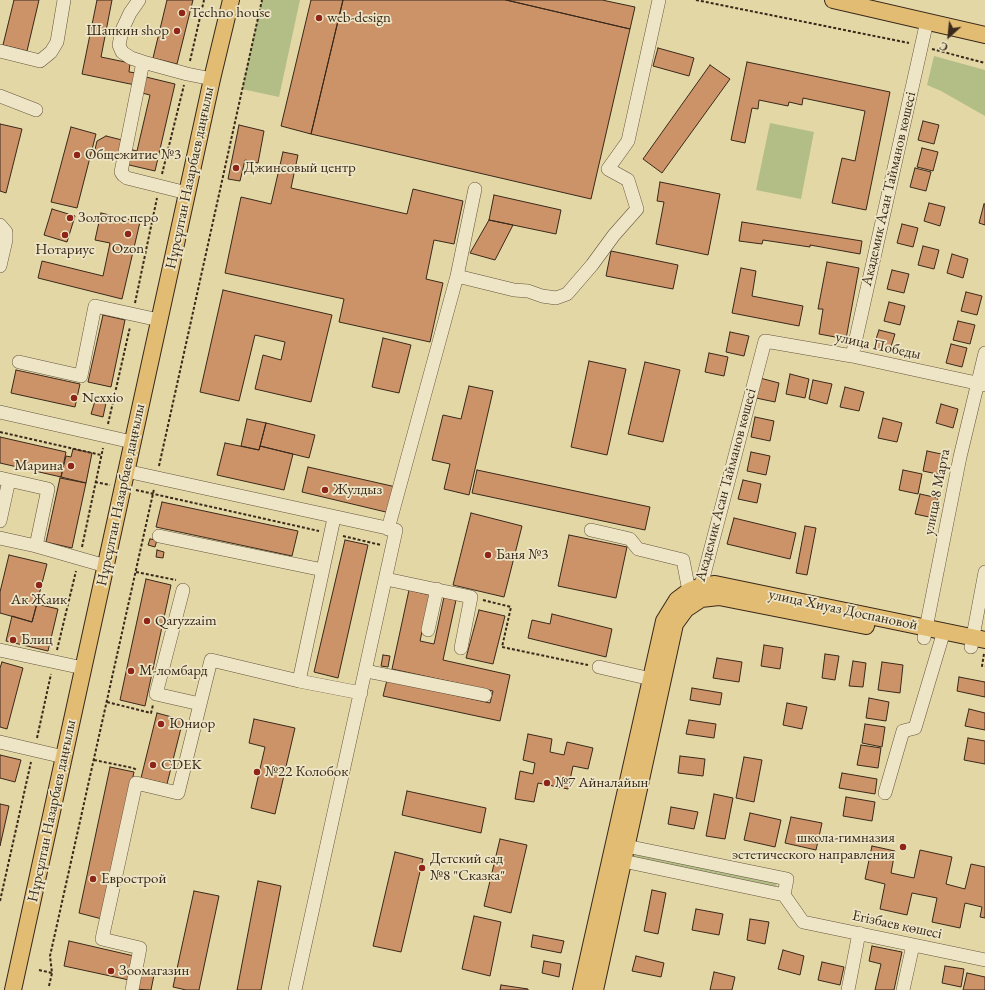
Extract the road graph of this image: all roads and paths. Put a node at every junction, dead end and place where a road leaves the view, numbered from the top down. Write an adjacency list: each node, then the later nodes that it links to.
1 (64, 0): 11 (street)
2 (139, 0): 12 (street)
3 (204, 0): 14 (path)
4 (231, 0): 15 (main road, Нұрсұлтан Назарбаев даңғылы)
5 (659, 0): 23 (street)
6 (696, 0): 10 (path)
7 (833, 0): 8 (main road)
8 (926, 21): 9 (main road); 10 (street, Академик Асан Тайманов көшесі)
9 (985, 35)
10 (921, 45): 13 (path); 28 (street, Академик Асан Тайманов көшесі)
11 (0, 51)
12 (143, 62): 14 (street); 18 (street)
13 (985, 63)
14 (187, 74): 15 (street); 18 (path)
15 (212, 79): 20 (main road, Нұрсұлтан Назарбаев даңғылы)
16 (0, 97): 17 (street)
17 (36, 110)
18 (159, 187): 20 (street); 24 (path)
19 (475, 189): 23 (street)
20 (187, 193): 25 (main road, Нұрсұлтан Назарбаев даңғылы)
21 (0, 225): 22 (street)
22 (0, 266)
23 (457, 276): 42 (street)
24 (133, 314): 25 (street); 29 (street); 33 (path)
25 (159, 320): 34 (main road, Нұрсұлтан Назарбаев даңғылы)
26 (764, 341): 28 (street, улица Победы); 57 (street, Академик Асан Тайманов көшесі)
27 (985, 353): 30 (street, улица 8 Марта)
28 (852, 356): 30 (street, улица Победы)
29 (19, 362)
30 (981, 384): 60 (street, улица 8 Марта)
31 (0, 412): 33 (street)
32 (0, 432): 35 (path)
33 (105, 436): 34 (street); 35 (path)
34 (132, 442): 36 (main road, Нұрсұлтан Назарбаев даңғылы)
35 (101, 455): 38 (path)
36 (126, 471): 39 (main road, Нұрсұлтан Назарбаев даңғылы); 40 (street)
37 (4, 479): 41 (street); 47 (street)
38 (96, 482): 39 (path); 49 (path)
39 (123, 487): 44 (path); 50 (main road, Нұрсұлтан Назарбаев даңғылы)
40 (334, 518): 42 (street); 44 (street)
41 (0, 521)
42 (388, 529): 48 (street)
43 (591, 530): 57 (street)
44 (331, 533): 48 (path); 51 (street)
45 (159, 536): 51 (street)
46 (0, 538): 47 (street)
47 (36, 546): 49 (street)
48 (392, 547): 54 (street)
49 (79, 559): 50 (street); 65 (path)
50 (106, 566): 67 (main road, Нұрсұлтан Назарбаев даңғылы)
51 (323, 570): 71 (street)
52 (136, 572): 56 (path)
53 (985, 572): 62 (street)
54 (386, 579): 55 (street); 69 (street)
55 (437, 589): 58 (street); 59 (street)
56 (183, 590): 73 (street)
57 (697, 592): 60 (main road, улица Хиуаз Доспановой); 70 (main road, Академик Асан Тайманов көшесі); 83 (main road, Академик Асан Тайманов көшесі)
58 (471, 597): 63 (street); 68 (path)
59 (428, 630)
60 (925, 633): 61 (main road, улица Хиуаз Доспановой)
61 (942, 637): 62 (main road, улица Хиуаз Доспановой); 82 (street)
62 (980, 645): 66 (path)
63 (461, 648)
64 (0, 650): 65 (street)
65 (54, 662): 67 (street); 78 (path)
66 (985, 666)
67 (83, 668): 79 (main road, Нұрсұлтан Назарбаев даңғылы)
68 (599, 668): 70 (street)
69 (366, 671): 72 (street); 74 (street)
70 (651, 678): 93 (main road, Академик Асан Тайманов көшесі)
71 (299, 681): 72 (street); 76 (street)
72 (361, 693): 92 (street)
73 (156, 694): 75 (path); 76 (street)
74 (485, 695)
75 (107, 702)
76 (200, 704): 81 (street)
77 (0, 742): 78 (street)
78 (34, 750): 79 (street); 84 (path)
79 (64, 757): 90 (main road, Нұрсұлтан Назарбаев даңғылы)
80 (94, 760): 81 (path)
81 (136, 783): 91 (street)
82 (885, 793)
83 (625, 853): 85 (street, Егізбаев көшесі); 94 (main road, Академик Асан Тайманов көшесі)
84 (0, 901)
85 (859, 933): 86 (street, Егізбаев көшесі); 95 (street)
86 (913, 944): 87 (street, Егізбаев көшесі); 96 (street)
87 (985, 960)
88 (39, 970): 89 (path)
89 (49, 986)
90 (13, 990)
91 (132, 990)
92 (295, 990)
93 (581, 990)
94 (595, 990)
95 (848, 990)
96 (903, 990)

